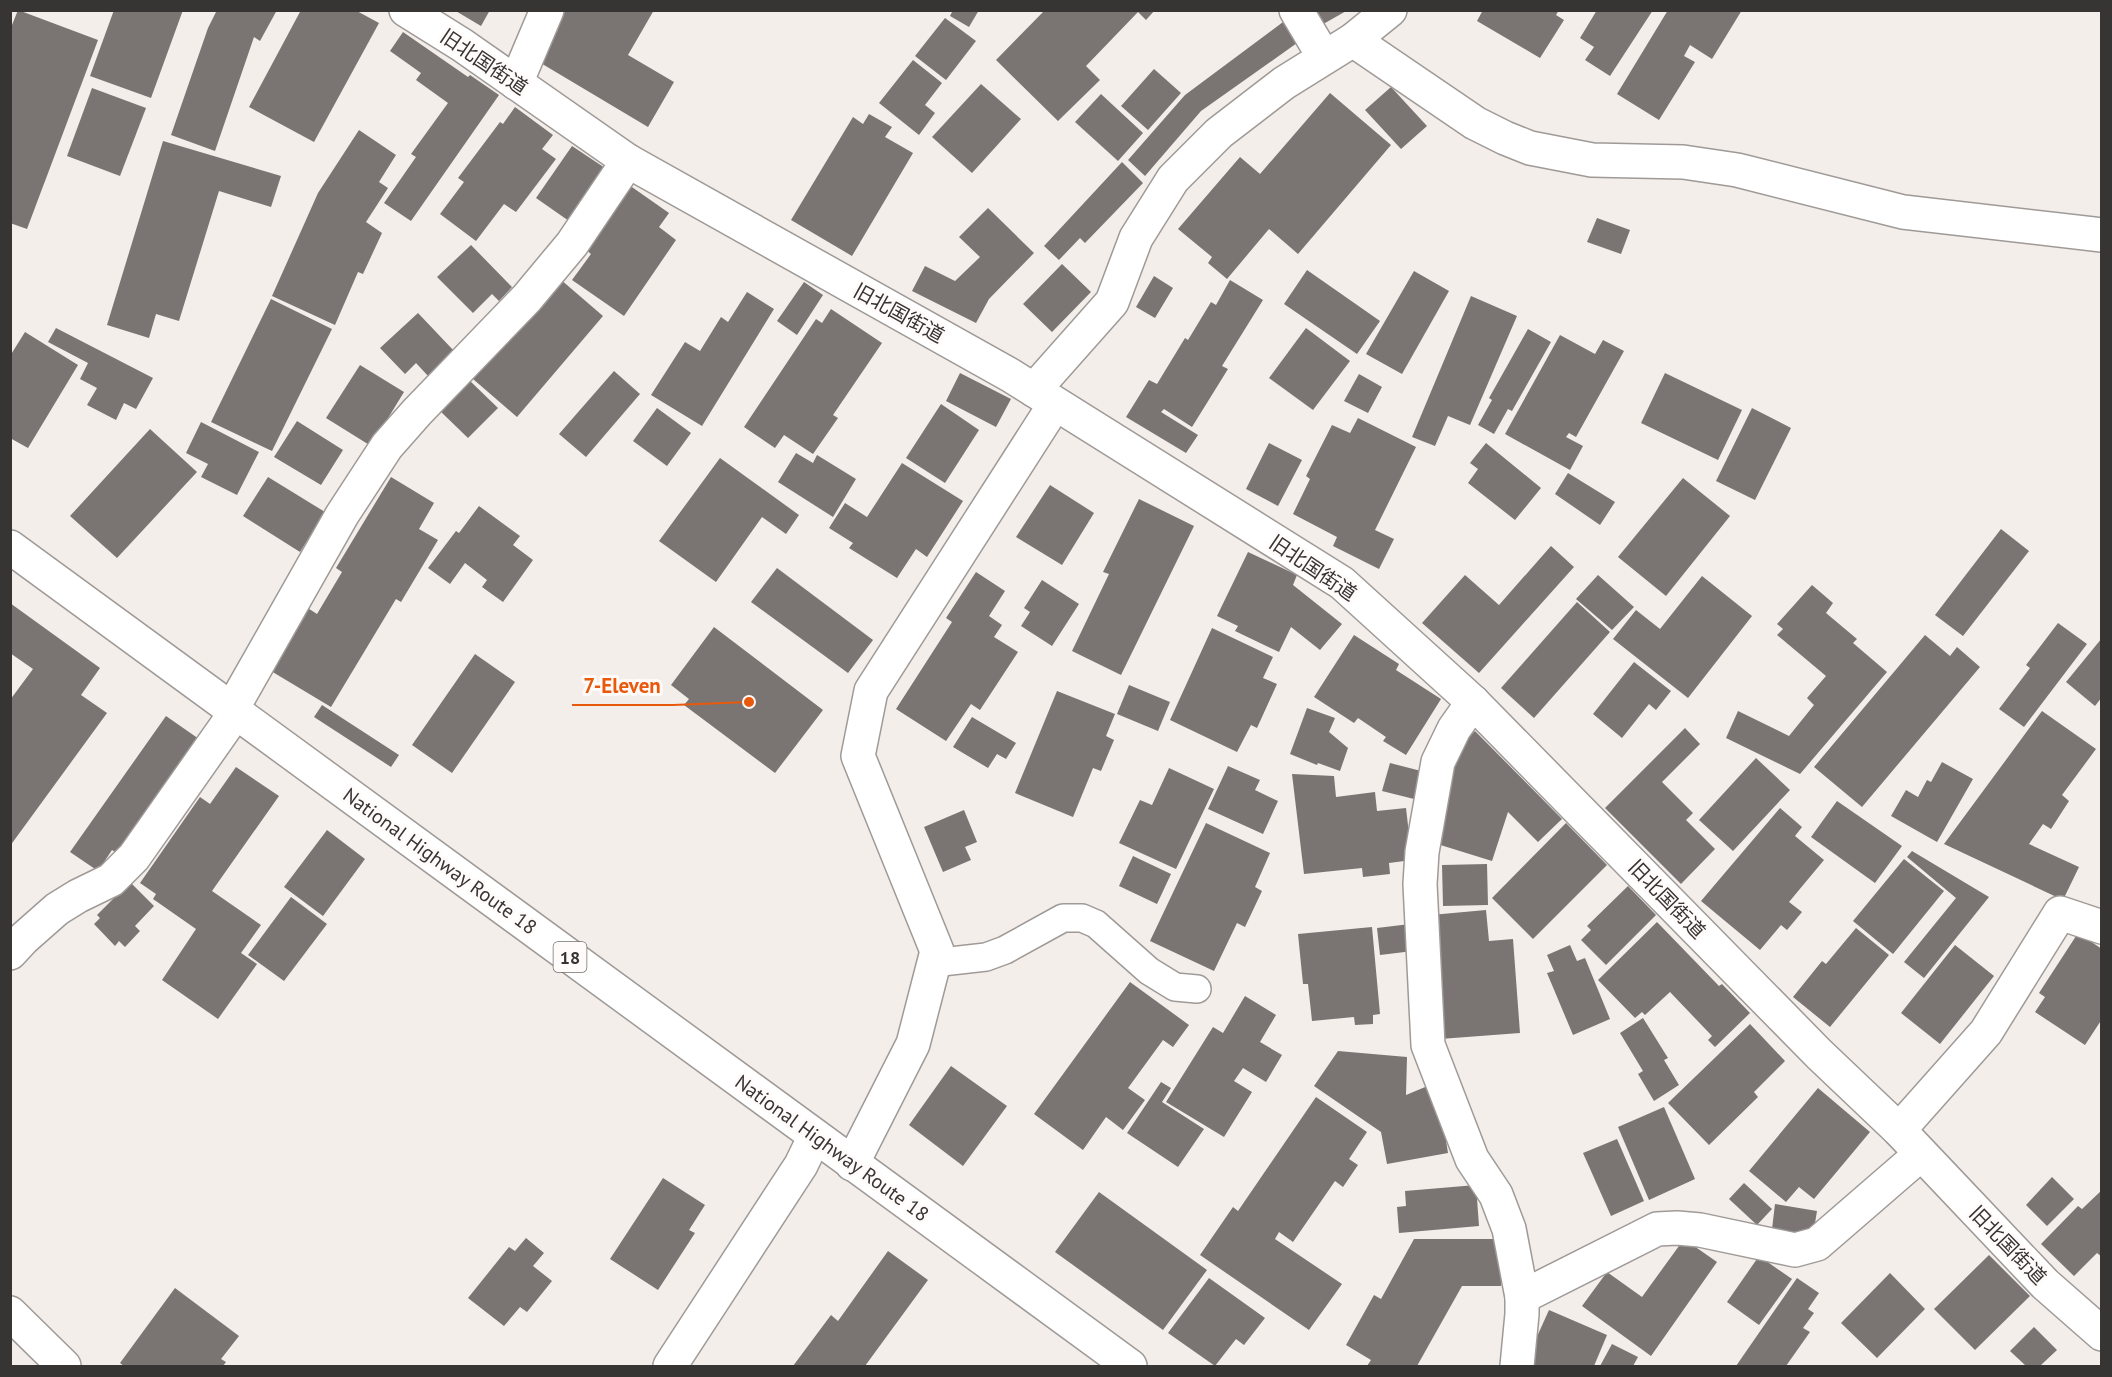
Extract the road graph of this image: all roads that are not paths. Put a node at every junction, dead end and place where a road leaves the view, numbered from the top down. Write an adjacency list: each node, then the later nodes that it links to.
1 (406, 10): 7 (main road, 旧北国街道)
2 (548, 10): 7 (main road)
3 (1296, 10): 6 (main road)
4 (1390, 10): 5 (main road)
5 (1353, 40): 6 (main road); 9 (main road)
6 (1324, 57): 10 (main road)
7 (516, 83): 8 (main road, 旧北国街道)
8 (628, 161): 10 (main road, 旧北国街道); 13 (main road)
9 (2102, 235)
10 (1045, 397): 12 (main road, 旧北国街道); 16 (main road)
11 (10, 547): 13 (main road, National Highway Route 18 / 18)
12 (1473, 702): 18 (main road, 旧北国街道); 22 (main road)
13 (234, 711): 15 (main road); 19 (main road, National Highway Route 18 / 18)
14 (2102, 927): 18 (main road)
15 (10, 953)
16 (933, 963): 17 (lane); 21 (main road)
17 (1197, 989)
18 (1899, 1130): 20 (main road, 旧北国街道)
19 (815, 1136): 21 (main road, National Highway Route 18 / 18); 26 (main road)
20 (1921, 1154): 22 (main road); 24 (main road, 旧北国街道)
21 (852, 1164): 27 (main road, National Highway Route 18 / 18)
22 (1522, 1297): 28 (main road)
23 (10, 1313): 25 (main road)
24 (2102, 1334)
25 (64, 1366)
26 (670, 1366)
27 (1130, 1366)
28 (1517, 1366)

